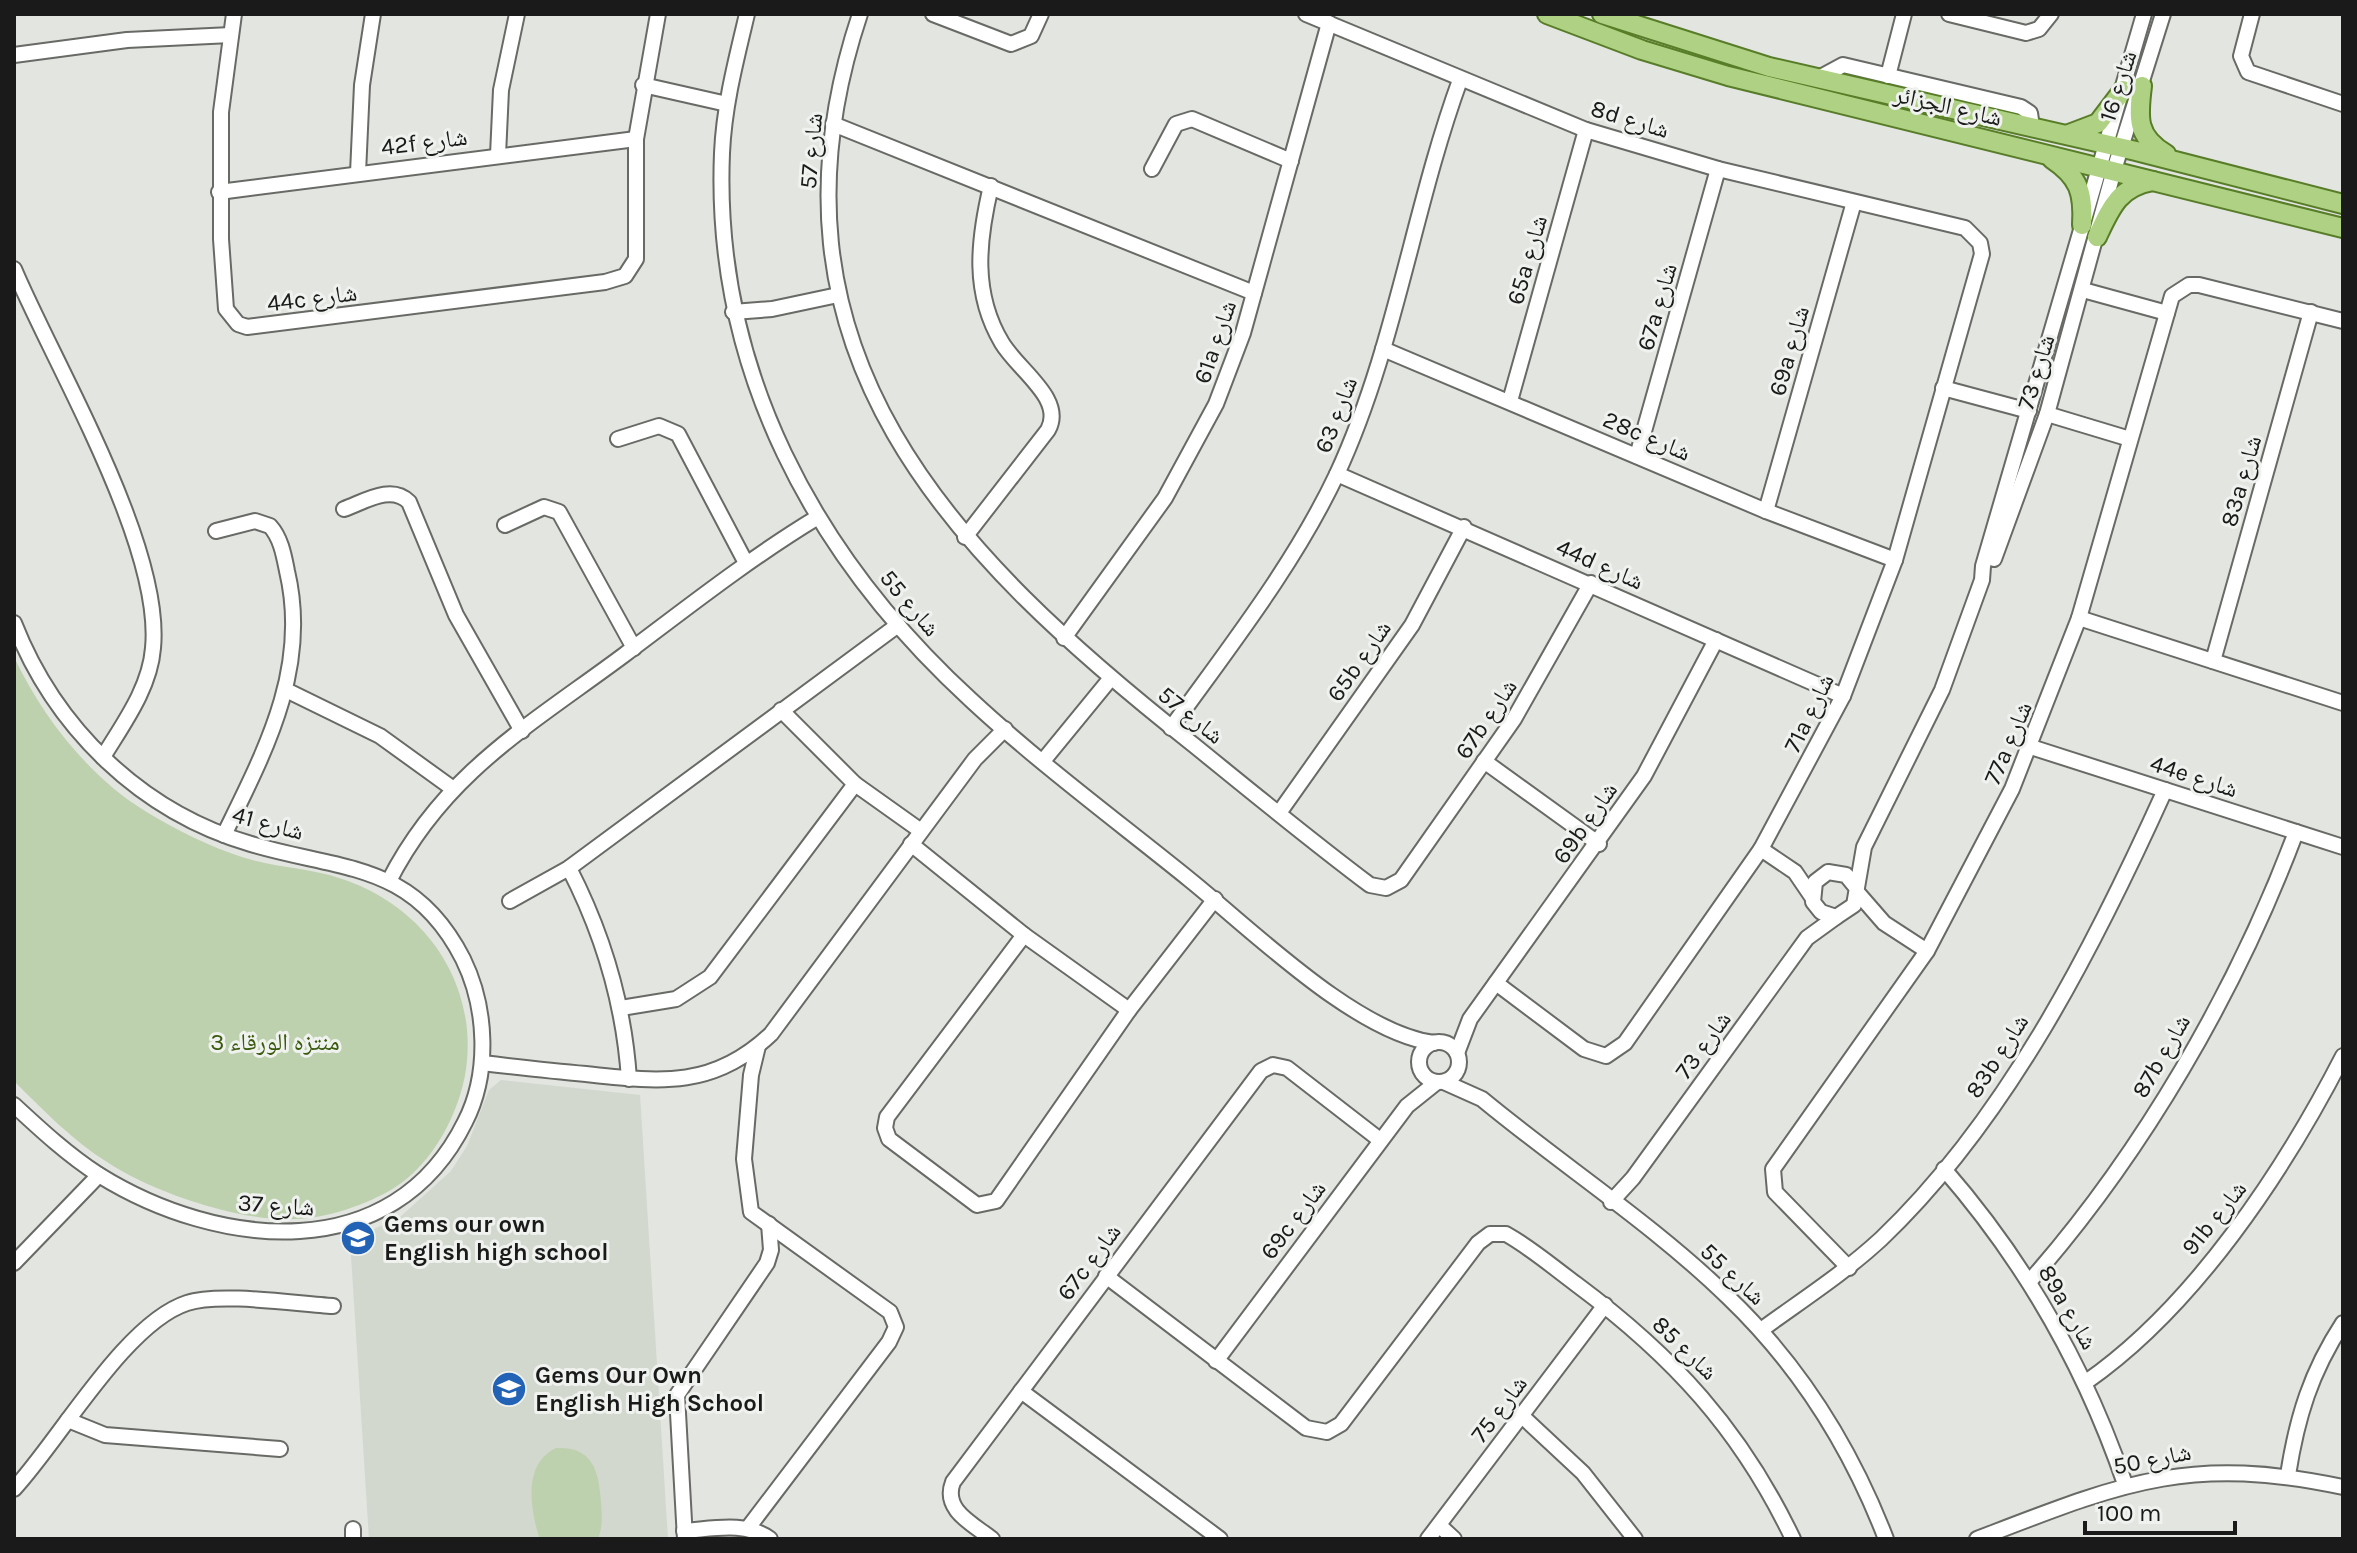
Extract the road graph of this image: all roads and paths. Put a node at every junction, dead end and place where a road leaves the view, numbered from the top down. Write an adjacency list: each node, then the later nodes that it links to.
1 (234, 14): 19 (street, 44c شارع)
2 (373, 14): 42 (street)
3 (517, 14): 36 (street)
4 (658, 14): 24 (street)
5 (747, 14): 27 (street, شارع 55)
6 (860, 14): 29 (street, شارع 57)
7 (933, 14): 8 (street)
8 (1041, 14)
9 (1306, 14): 18 (street, 8d شارع)
10 (1547, 14): 35 (main road, شارع الجزائر)
11 (1602, 14): 22 (main road, شارع الجزائر)
12 (1904, 14): 21 (street)
13 (1949, 14): 14 (street)
14 (2051, 14)
15 (2144, 14): 26 (street, شارع 16)
16 (2163, 14): 25 (street, شارع 16)
17 (2252, 14): 28 (street)
18 (1329, 23): 23 (street, 8d شارع); 37 (street, 61a شارع)
19 (231, 35): 20 (street); 45 (street, 44c شارع)
20 (14, 55)
21 (1888, 76): 22 (street); 30 (street)
22 (1819, 78): 30 (main road, شارع الجزائر)
23 (1460, 80): 31 (street, 8d شارع); 59 (street, شارع 63)
24 (643, 85): 27 (street); 33 (street)
25 (2142, 86): 34 (street, شارع 16); 38 (main road)
26 (2123, 90): 32 (main road); 34 (street, شارع 16)
27 (728, 100): 57 (street, شارع 55)
28 (2343, 104)
29 (833, 124): 44 (street); 54 (street, شارع 57)
30 (2032, 127): 32 (main road, شارع الجزائر)
31 (1586, 130): 40 (street, 8d شارع); 61 (street, 65a شارع)
32 (2062, 135): 34 (main road, شارع الجزائر)
33 (636, 139): 36 (street, 42f شارع); 45 (street, 44c شارع)
34 (2114, 146): 38 (main road, شارع الجزائر); 41 (street, شارع 16)
35 (2043, 153): 41 (main road, شارع الجزائر); 50 (main road)
36 (498, 155): 42 (street, 42f شارع)
37 (1291, 161): 39 (street); 53 (street, 61a شارع)
38 (2182, 163): 47 (main road, شارع الجزائر)
39 (1152, 169)
40 (1718, 169): 46 (street, 8d شارع); 66 (street, 67a شارع)
41 (2106, 169): 43 (main road, شارع الجزائر); 50 (street, شارع 73)
42 (358, 173): 45 (street, 42f شارع)
43 (2158, 180): 49 (main road, شارع الجزائر); 50 (main road)
44 (991, 186): 53 (street); 74 (street)
45 (219, 192)
46 (1854, 202): 48 (street, 8d شارع); 69 (street, 69a شارع)
47 (2343, 204)
48 (1954, 225): 60 (street, 71a شارع)
49 (2343, 228)
50 (2090, 231): 52 (street, شارع 73); 62 (street, شارع 73)
51 (14, 269): 95 (street)
52 (2083, 290): 56 (street); 63 (street, شارع 73)
53 (1254, 293): 82 (street, 61a شارع)
54 (838, 295): 57 (street); 74 (street, شارع 57)
55 (2311, 312): 56 (street, 77a شارع); 58 (street); 85 (street, 83a شارع)
56 (2167, 313): 65 (street, 77a شارع)
57 (735, 317): 70 (street, شارع 55)
58 (2343, 321)
59 (1383, 349): 61 (street, 28c شارع); 67 (street, شارع 63)
60 (1943, 388): 62 (street); 75 (street, 71a شارع)
61 (1510, 401): 66 (street, 28c شارع)
62 (2029, 411): 77 (street, شارع 73)
63 (2047, 414): 65 (street); 77 (street, شارع 73)
64 (618, 439): 76 (street)
65 (2130, 439): 79 (street, 77a شارع)
66 (1637, 456): 69 (street, 28c شارع)
67 (1337, 474): 72 (street, 44d شارع); 92 (street, شارع 63)
68 (344, 509): 93 (street)
69 (1766, 511): 75 (street, 28c شارع)
70 (816, 512): 76 (street); 81 (street, شارع 55)
71 (505, 525): 84 (street)
72 (1464, 527): 78 (street, 44d شارع); 101 (street, 65b شارع)
73 (216, 531): 87 (street)
74 (965, 537): 82 (street, شارع 57)
75 (1895, 560): 88 (street, 71a شارع)
76 (746, 563): 84 (street)
77 (1982, 580): 107 (street, شارع 73)
78 (1591, 583): 83 (street, 44d شارع); 97 (street, 67b شارع)
79 (2079, 618): 85 (street); 94 (street, 77a شارع)
80 (14, 623): 95 (street, شارع 41)
81 (898, 625): 90 (street); 91 (street, شارع 55)
82 (1064, 638): 86 (street, شارع 57)
83 (1716, 640): 88 (street, 44d شارع); 106 (street, 69b شارع)
84 (634, 648): 93 (street)
85 (2213, 661): 89 (street)
86 (1111, 678): 92 (street, شارع 57); 96 (street)
87 (286, 690): 99 (street); 104 (street)
88 (1843, 696): 109 (street, 71a شارع)
89 (2343, 703)
90 (781, 710): 98 (street); 111 (street)
91 (1001, 726): 96 (street, شارع 55); 102 (street)
92 (1171, 728): 101 (street, شارع 57)
93 (522, 731): 99 (street)
94 (2031, 747): 100 (street, 44e شارع); 123 (street, 77a شارع)
95 (103, 757): 104 (street, شارع 41)
96 (1043, 761): 116 (street, شارع 55)
97 (1484, 761): 106 (street); 113 (street, 67b شارع)
98 (855, 784): 102 (street); 125 (street)
99 (452, 788): 114 (street)
100 (2165, 790): 103 (street, 44e شارع); 141 (street, 83b شارع)
101 (1279, 813): 113 (street, شارع 57)
102 (921, 831): 105 (street)
103 (2296, 832): 108 (street, 44e شارع); 148 (street, 87b شارع)
104 (224, 835): 114 (street, شارع 41)
105 (911, 844): 121 (street); 130 (street)
106 (1599, 844): 124 (street, 69b شارع)
107 (1864, 847): 112 (street, شارع 73); 115 (street, شارع 73)
108 (2343, 847)
109 (1761, 849): 110 (street); 124 (street, 71a شارع)
110 (1788, 865): 112 (street); 118 (street)
111 (569, 868): 117 (street); 125 (street)
112 (1830, 872): 115 (street); 118 (street)
113 (1406, 873)
114 (389, 881): 133 (street, شارع 41)
115 (1856, 889): 119 (street); 120 (street)
116 (1215, 899): 126 (street); 128 (street, شارع 55)
117 (510, 901)
118 (1814, 902): 119 (street); 122 (street, شارع 73)
119 (1840, 916): 120 (street); 122 (street, شارع 73)
120 (1884, 923): 123 (street)
121 (1024, 935): 126 (street); 126 (street)
122 (1807, 938): 143 (street, شارع 73)
123 (1927, 951): 146 (street, 77a شارع)
124 (1496, 983): 127 (street, 69b شارع)
125 (621, 1008): 135 (street)
126 (1129, 1010)
127 (1470, 1019): 129 (street, 69b شارع); 132 (street, 69b شارع)
128 (1392, 1032): 129 (street, شارع 55); 134 (street, شارع 55)
129 (1438, 1042): 132 (street); 134 (street)
130 (758, 1046): 135 (street); 144 (street)
131 (2343, 1056): 154 (street, 91b شارع)
132 (1458, 1057): 136 (street); 137 (street, شارع 55)
133 (482, 1063): 135 (street); 142 (street, شارع 37)
134 (1420, 1069): 136 (street); 139 (street, 69c شارع)
135 (629, 1079)
136 (1440, 1082): 137 (street, شارع 55); 139 (street, 69c شارع)
137 (1482, 1099): 143 (street, شارع 55)
138 (14, 1105): 142 (street, شارع 37)
139 (1407, 1106): 140 (street, 69c شارع)
140 (1380, 1140): 147 (street, 67c شارع); 153 (street, 69c شارع)
141 (1944, 1169): 146 (street, 83b شارع); 148 (street, 89a شارع)
142 (99, 1175): 145 (street)
143 (1614, 1204): 152 (street, شارع 55)
144 (769, 1224): 164 (street); 165 (street)
145 (14, 1263)
146 (1849, 1268): 152 (street, 83b شارع)
147 (1106, 1276): 153 (street); 155 (street, 67c شارع)
148 (2029, 1282): 154 (street, 89a شارع)
149 (1605, 1305): 153 (street, شارع 85); 156 (street, شارع 75); 173 (street, شارع 85)
150 (333, 1306): 157 (street)
151 (2343, 1323): 159 (street)
152 (1763, 1333): 174 (street, شارع 55)
153 (1216, 1361)
154 (2086, 1382): 160 (street, 89a شارع)
155 (1021, 1391): 168 (street, 67c شارع); 169 (street)
156 (1522, 1416): 163 (street, شارع 75); 172 (street)
157 (68, 1420): 158 (street); 162 (street)
158 (280, 1449)
159 (2288, 1475): 160 (street, شارع 50); 161 (street, شارع 50)
160 (2125, 1484): 166 (street, شارع 50)
161 (2343, 1487)
162 (14, 1489)
163 (1440, 1526): 170 (street, شارع 75); 171 (street)
164 (748, 1528): 165 (street); 167 (street)
165 (685, 1535)
166 (2000, 1535): 175 (street, شارع 50)
167 (770, 1539)
168 (992, 1539)
169 (1220, 1539)
170 (1428, 1539)
171 (1454, 1539)
172 (1635, 1539)
173 (1793, 1539)
174 (1886, 1539)
175 (1977, 1539)

